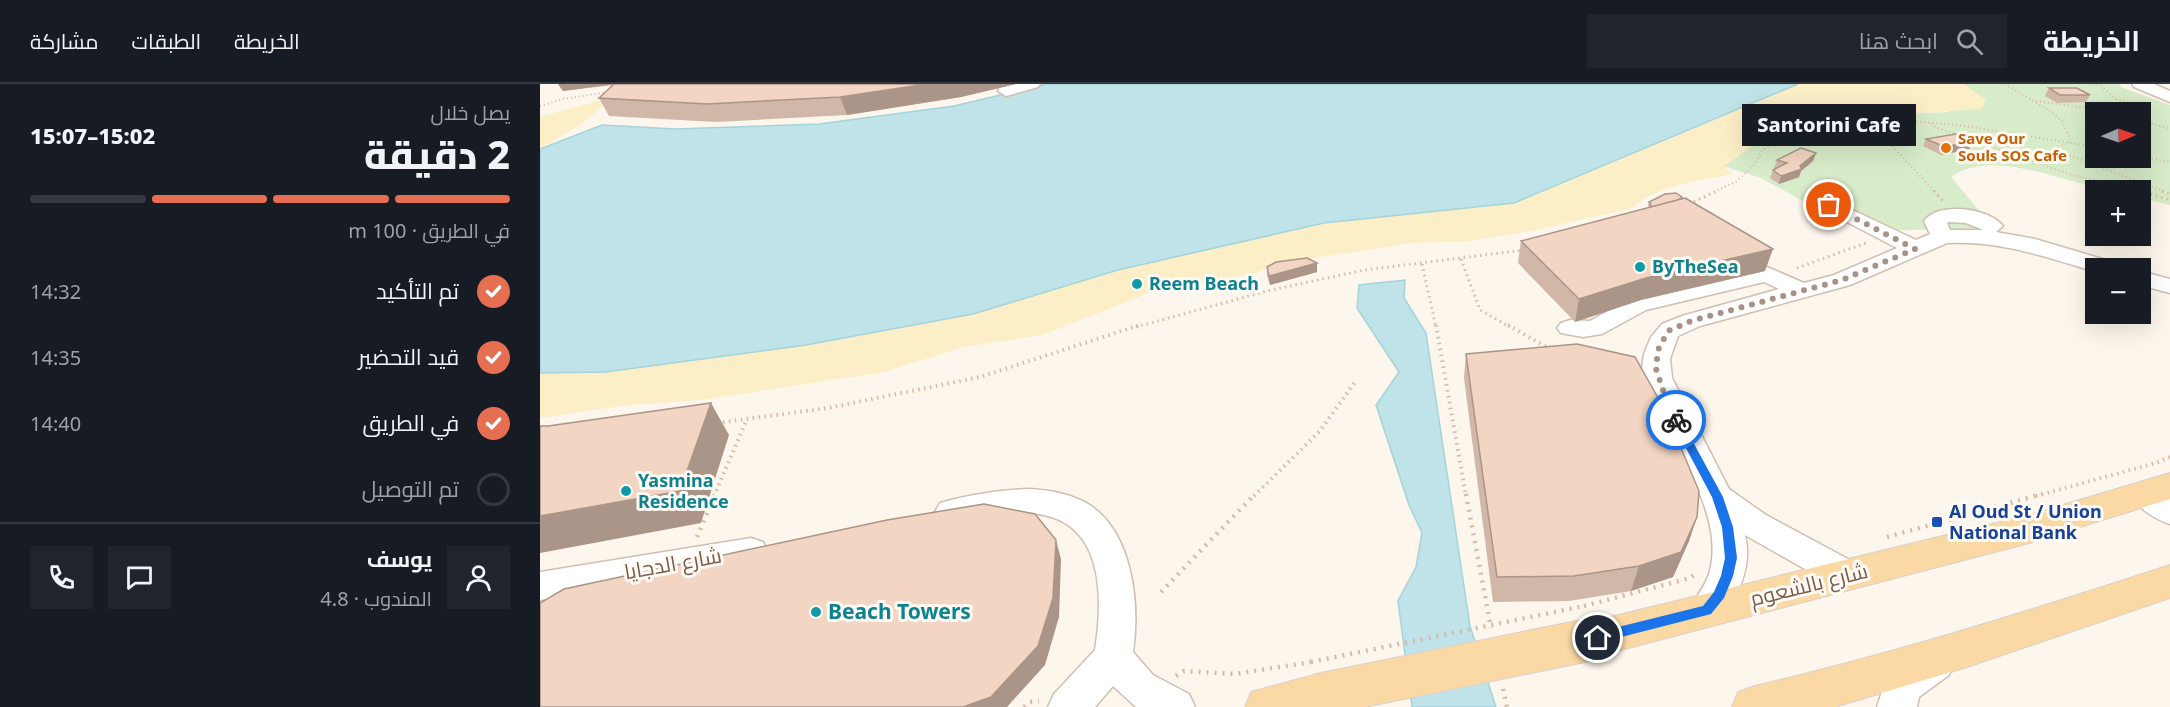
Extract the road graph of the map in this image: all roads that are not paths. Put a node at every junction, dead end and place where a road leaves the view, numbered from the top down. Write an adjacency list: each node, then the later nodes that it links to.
1 (1032, 84): 4 (street)
2 (2140, 84): 6 (street)
3 (2153, 84): 5 (street)
4 (1006, 91)
5 (2170, 92)
6 (2170, 97)
7 (1829, 205): 10 (street)
8 (1943, 237): 9 (street); 9 (street); 10 (street)
9 (2019, 243): 11 (street)
10 (1915, 249): 14 (street)
11 (2085, 262)
12 (2151, 281): 13 (street)
13 (2170, 286)
14 (1801, 291): 15 (street); 16 (street)
15 (1570, 328)
16 (1717, 497): 20 (street); 23 (street)
17 (2162, 497): 20 (main road, شارع بالشعوم)
18 (927, 518): 24 (street)
19 (786, 545): 21 (street, شارع الدجايا)
20 (1846, 575): 23 (main road, شارع بالشعوم)
21 (540, 586)
22 (2157, 591): 25 (main road)
23 (1707, 610): 28 (main road, شارع بالشعوم, bridge)
24 (1114, 655): 26 (street); 27 (street)
25 (1946, 655): 29 (main road); 30 (street)
26 (1180, 689)
27 (1068, 707)
28 (1268, 707)
29 (1755, 707)
30 (1897, 707)

